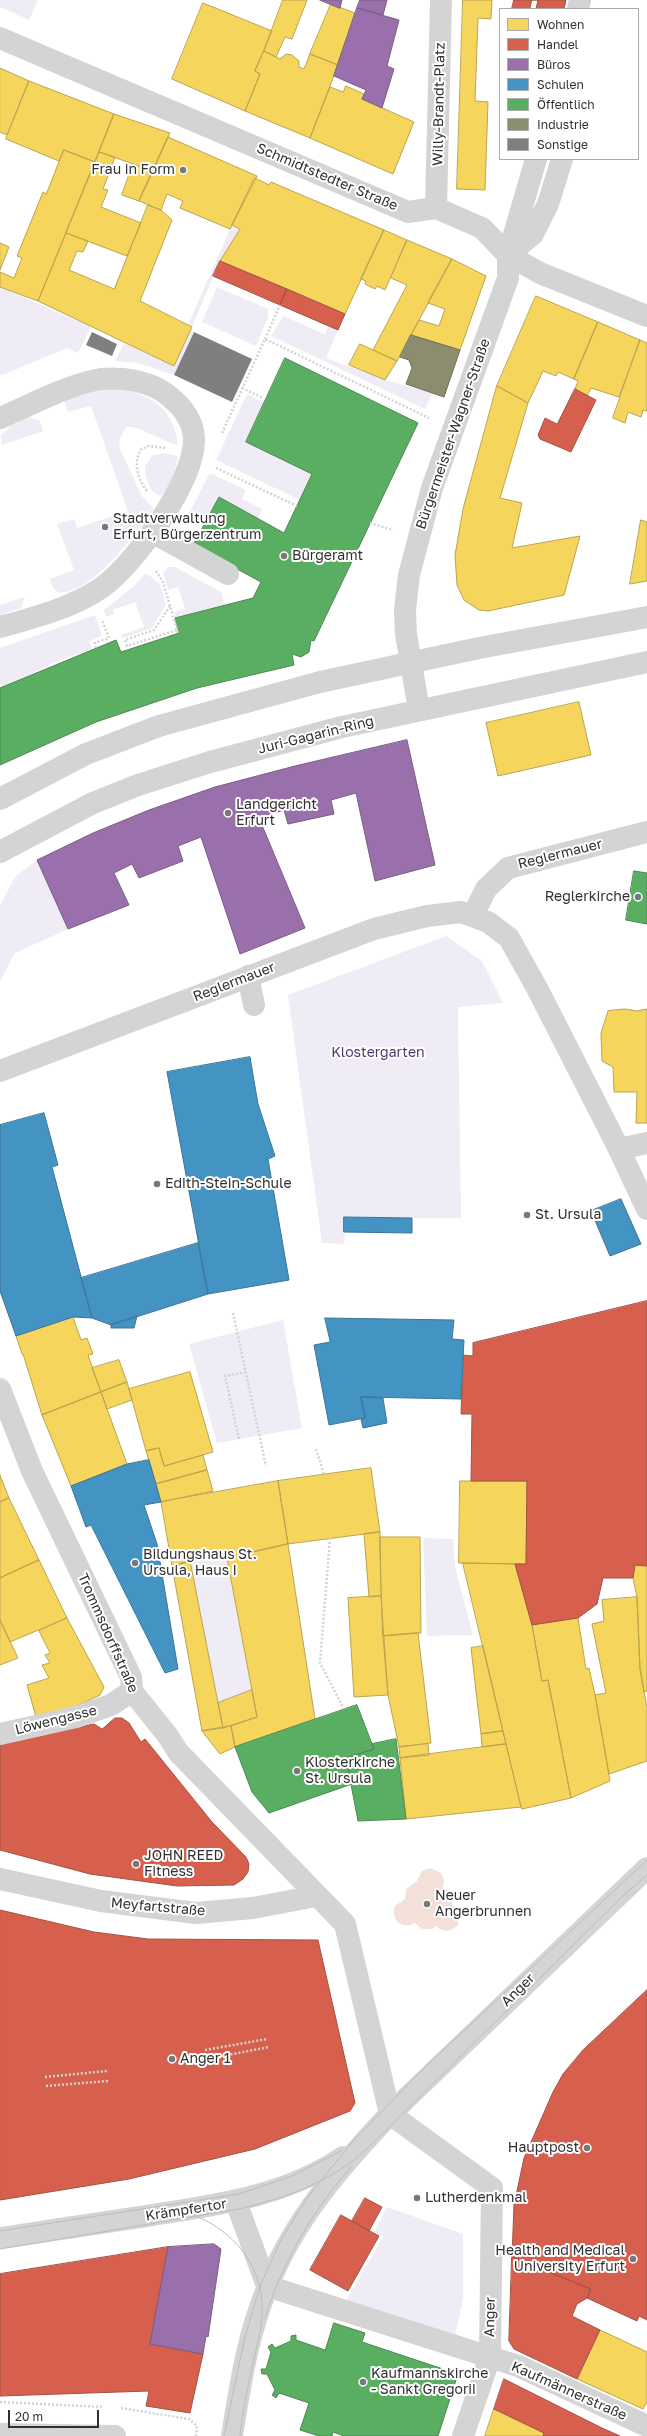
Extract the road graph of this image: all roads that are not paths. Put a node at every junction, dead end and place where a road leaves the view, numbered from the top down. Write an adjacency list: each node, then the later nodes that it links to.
1 (441, 0): 5 (street, Willy-Brandt-Platz)
2 (0, 38): 5 (street, Schmidtstedter Straße)
3 (536, 160): 6 (street)
4 (562, 160): 6 (street)
5 (436, 208): 6 (street)
6 (508, 255): 7 (street); 14 (street, Bürgermeister-Wagner-Straße)
7 (647, 316)
8 (0, 418): 9 (street)
9 (152, 532): 10 (street); 12 (street)
10 (228, 574)
11 (647, 617): 14 (street)
12 (0, 627)
13 (647, 662): 15 (street, Juri-Gagarin-Ring)
14 (409, 663): 15 (street, Bürgermeister-Wagner-Straße); 16 (street)
15 (419, 710): 18 (street, Juri-Gagarin-Ring)
16 (0, 799)
17 (647, 832): 19 (street, Reglermauer)
18 (0, 852)
19 (473, 915): 20 (street, Reglermauer); 24 (street, Reglermauer)
20 (248, 976): 21 (street); 22 (street, Reglermauer)
21 (254, 1005)
22 (0, 1071)
23 (647, 1143): 24 (street)
24 (619, 1149): 25 (street, Reglermauer)
25 (647, 1209)
26 (0, 1390): 27 (street, Trommsdorffstraße)
27 (132, 1691): 28 (street, Löwengasse); 31 (street, Trommsdorffstraße)
28 (0, 1734)
29 (647, 1868): 32 (street, Anger)
30 (0, 1879): 31 (street, Meyfartstraße)
31 (316, 1896): 32 (street)
32 (390, 2114): 33 (street, Anger); 37 (street, Anger)
33 (360, 2146): 34 (street, Krämpfertor); 36 (street, Anger)
34 (236, 2202): 35 (street, Krämpfertor); 36 (street)
35 (0, 2238)
36 (267, 2286): 37 (street, Anger); 41 (street, Anger)
37 (490, 2357): 38 (street, Kaufmännerstraße); 42 (street, Anger)
38 (647, 2426)
39 (0, 2434): 40 (street)
40 (115, 2436)
41 (232, 2436)
42 (463, 2436)

